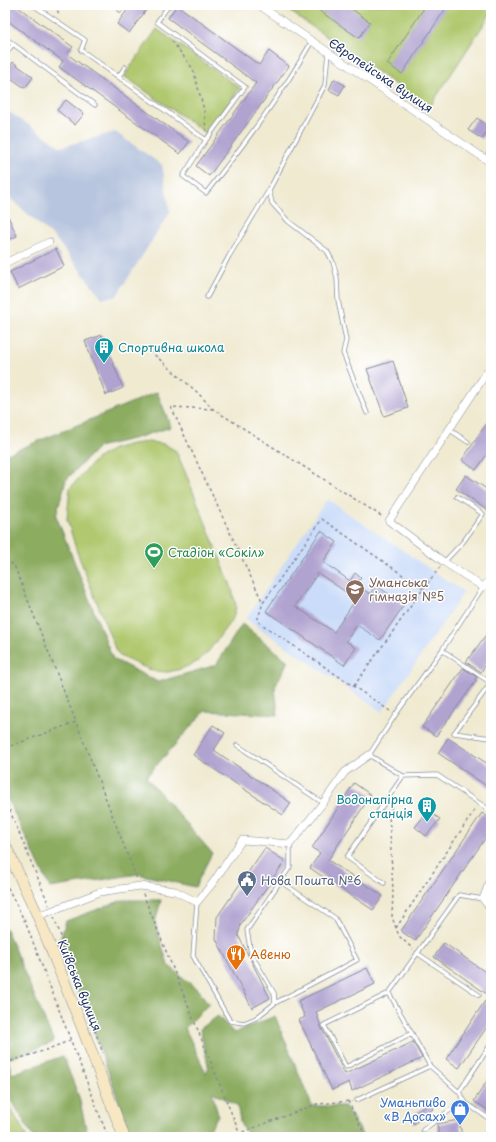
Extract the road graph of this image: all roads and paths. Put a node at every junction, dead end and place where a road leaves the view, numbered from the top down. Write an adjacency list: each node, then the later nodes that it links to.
1 (33, 5): 13 (lane)
2 (124, 5): 5 (lane)
3 (169, 5): 16 (lane)
4 (258, 5): 8 (street, Європейська вулиця)
5 (120, 10)
6 (5, 38): 9 (lane)
7 (171, 40): 15 (path)
8 (312, 41): 10 (street, Європейська вулиця); 16 (lane)
9 (13, 44): 11 (lane); 14 (lane)
10 (328, 52): 18 (street, Європейська вулиця); 19 (lane)
11 (5, 55)
12 (125, 66): 13 (lane)
13 (119, 76): 16 (lane)
14 (95, 105)
15 (206, 135)
16 (206, 140)
17 (491, 149): 18 (lane)
18 (488, 161)
19 (269, 190): 22 (lane); 26 (lane)
20 (49, 242): 21 (street)
21 (5, 263)
22 (207, 296)
23 (150, 351): 25 (path)
24 (491, 366): 27 (street)
25 (213, 409): 30 (path); 36 (path)
26 (367, 414)
27 (449, 429): 28 (lane); 30 (street)
28 (468, 442)
29 (458, 497): 32 (lane)
30 (389, 521): 32 (street)
31 (5, 560): 41 (path)
32 (444, 562): 34 (street); 35 (path)
33 (491, 579): 34 (street)
34 (483, 587): 37 (lane)
35 (423, 589): 36 (path); 39 (path)
36 (263, 603): 39 (path)
37 (442, 650): 38 (lane); 40 (lane)
38 (491, 683): 42 (lane)
39 (354, 686): 40 (path)
40 (396, 714): 45 (lane)
41 (76, 722): 44 (path); 58 (path)
42 (491, 738)
43 (237, 745): 49 (lane)
44 (5, 748)
45 (369, 755): 46 (lane); 49 (street)
46 (403, 776): 50 (lane); 57 (lane)
47 (5, 799): 62 (path)
48 (395, 799): 64 (path)
49 (323, 803): 52 (street)
50 (479, 804): 51 (lane); 64 (path)
51 (491, 812)
52 (290, 844): 56 (lane); 60 (street)
53 (5, 845): 63 (main road, Київська вулиця)
54 (491, 878): 59 (street)
55 (5, 882): 70 (path)
56 (281, 882): 68 (lane); 68 (lane)
57 (384, 883)
58 (140, 886): 60 (street); 62 (street); 82 (path)
59 (483, 899): 61 (street); 65 (lane)
60 (198, 902): 68 (lane)
61 (491, 909)
62 (52, 911): 63 (street); 72 (path)
63 (38, 916): 84 (main road, Київська вулиця)
64 (396, 928): 65 (path)
65 (417, 953): 66 (lane); 67 (lane)
66 (389, 993): 69 (lane); 69 (lane)
67 (479, 995)
68 (275, 1003)
69 (412, 1033): 74 (lane)
70 (71, 1040): 73 (path); 83 (path)
71 (491, 1044): 75 (lane)
72 (105, 1057)
73 (5, 1063)
74 (430, 1066): 75 (lane); 76 (lane)
75 (459, 1092): 77 (lane)
76 (358, 1100): 78 (path)
77 (464, 1100): 79 (lane); 81 (lane)
78 (348, 1101): 82 (path); 87 (path)
79 (491, 1120)
80 (491, 1128): 88 (street)
81 (423, 1130)
82 (240, 1133): 85 (path); 86 (path)
83 (108, 1137)
84 (124, 1137)
85 (225, 1137)
86 (241, 1137)
87 (366, 1137)
88 (486, 1137)

